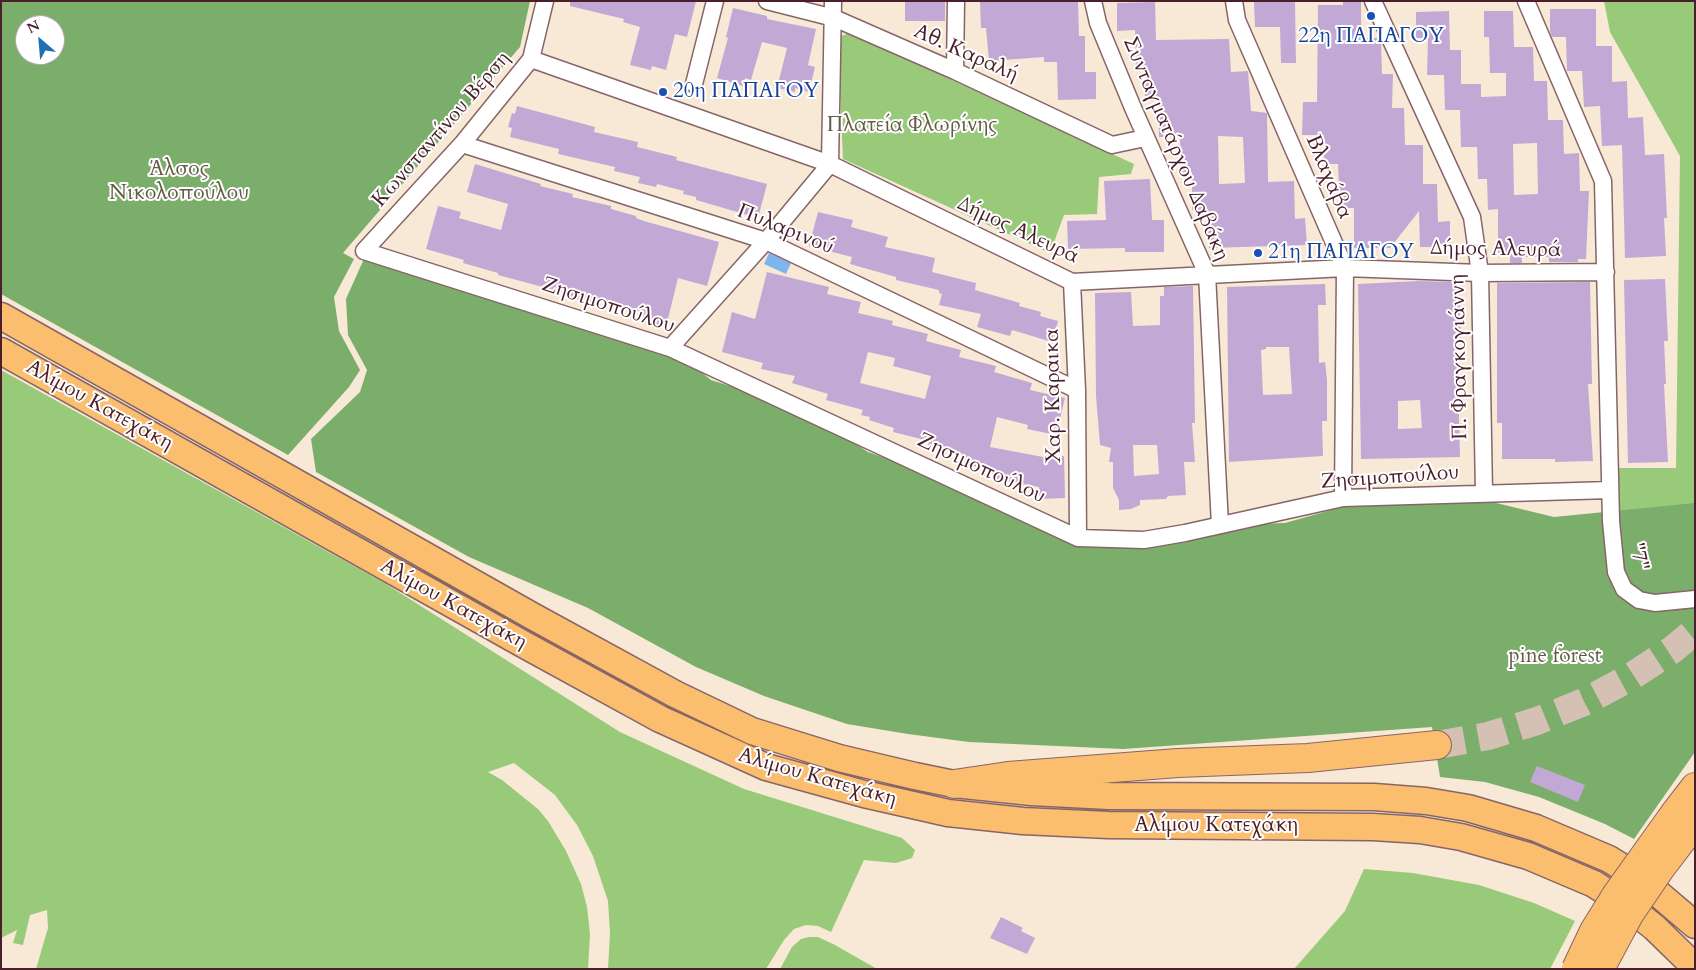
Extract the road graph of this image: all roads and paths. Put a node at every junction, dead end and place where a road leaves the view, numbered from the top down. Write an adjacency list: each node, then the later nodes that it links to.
1 (545, 1): 11 (street, Κωνσταντίνου Βέρση)
2 (715, 1): 13 (street)
3 (767, 1): 10 (street, Αθ. Καραλή)
4 (833, 1): 10 (street)
5 (956, 1): 12 (street)
6 (1093, 1): 14 (street, Συνταγματάρχου Δαβάκη)
7 (1234, 1): 19 (street, Βλαχάβα)
8 (1373, 1): 20 (street, Π. Φραγκογιάννη)
9 (1526, 1): 21 (street, "7")
10 (834, 18): 12 (street, Αθ. Καραλή); 16 (street)
11 (531, 59): 15 (street, Κωνσταντίνου Βέρση); 16 (street, Δήμος Αλευρά)
12 (955, 72): 14 (street, Αθ. Καραλή)
13 (694, 84)
14 (1145, 138): 22 (street, Συνταγματάρχου Δαβάκη)
15 (462, 144): 17 (street, Πυλαρινού); 18 (street, Κωνσταντίνου Βέρση)
16 (830, 164): 17 (street); 23 (street, Δήμος Αλευρά)
17 (766, 241): 25 (street); 27 (street, Πυλαρινού)
18 (364, 251): 25 (street, Ζησιμοπούλου)
19 (1345, 268): 20 (street, Δήμος Αλευρά); 22 (street, Δήμος Αλευρά); 30 (street, Βλαχάβα)
20 (1480, 272): 21 (street, Δήμος Αλευρά); 29 (street, Π. Φραγκογιάννη)
21 (1606, 272): 28 (street, "7")
22 (1207, 274): 23 (street, Δήμος Αλευρά); 31 (street, Συνταγματάρχου Δαβάκη)
23 (1072, 282): 27 (street, Χαρ. Καραικα)
24 (1, 316): 35 (main road, Αλίμου Κατεχάκη)
25 (670, 348): 32 (street, Ζησιμοπούλου)
26 (1, 351): 39 (main road, Αλίμου Κατεχάκη)
27 (1077, 390): 32 (street, Χαρ. Καραικα)
28 (1610, 490): 29 (street, Ζησιμοπούλου); 33 (street, "7")
29 (1484, 493): 30 (street, Ζησιμοπούλου)
30 (1343, 498): 31 (street, Ζησιμοπούλου)
31 (1220, 524): 32 (street, Ζησιμοπούλου)
32 (1078, 538)
33 (1695, 599)
34 (1437, 745): 35 (highway)
35 (954, 784): 38 (main road, Αλίμου Κατεχάκη)
36 (1695, 787): 37 (highway)
37 (1685, 818): 40 (highway, bridge); 41 (highway, bridge)
38 (1695, 925)
39 (1695, 967)
40 (1576, 969)
41 (1600, 969)

